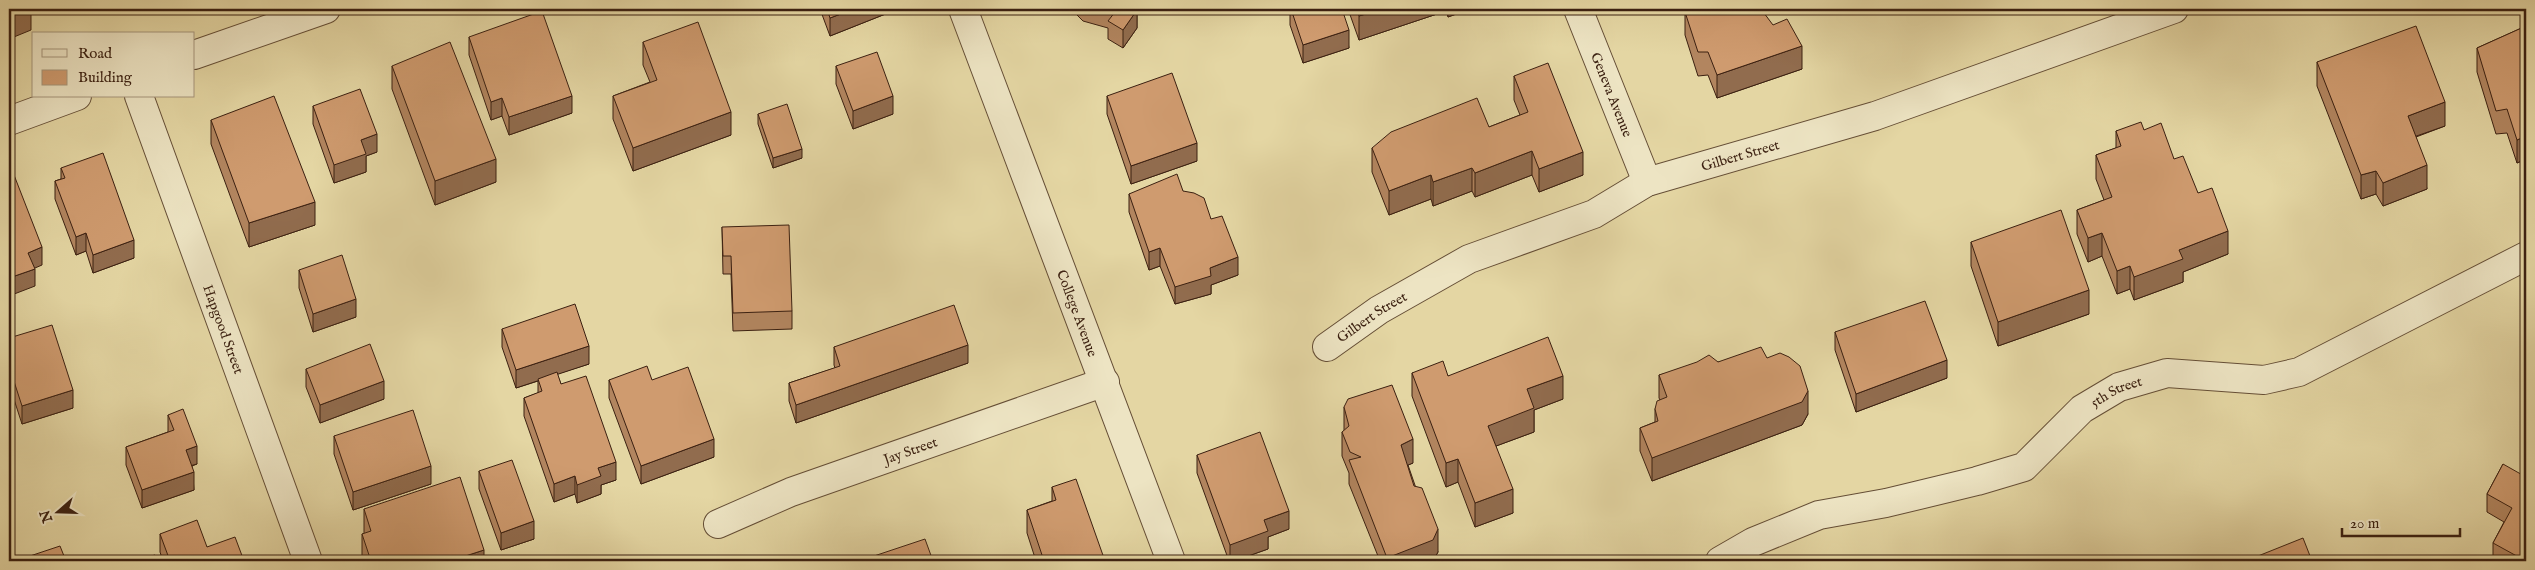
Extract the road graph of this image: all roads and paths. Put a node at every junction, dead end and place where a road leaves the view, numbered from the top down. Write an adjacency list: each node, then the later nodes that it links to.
1 (326, 9): 5 (street)
2 (963, 9): 13 (street, College Avenue)
3 (1578, 9): 10 (street, Geneva Avenue)
4 (2174, 9): 10 (street, Gilbert Street)
5 (293, 14): 6 (street)
6 (195, 55)
7 (72, 98): 9 (street)
8 (140, 98): 15 (street, Hapgood Street)
9 (9, 121)
10 (1647, 182): 12 (street, Gilbert Street)
11 (2526, 256): 17 (street, 5th Street)
12 (1327, 347)
13 (1105, 382): 14 (street, Jay Street); 16 (street, College Avenue)
14 (718, 524)
15 (308, 561)
16 (1171, 561)
17 (1720, 561)

